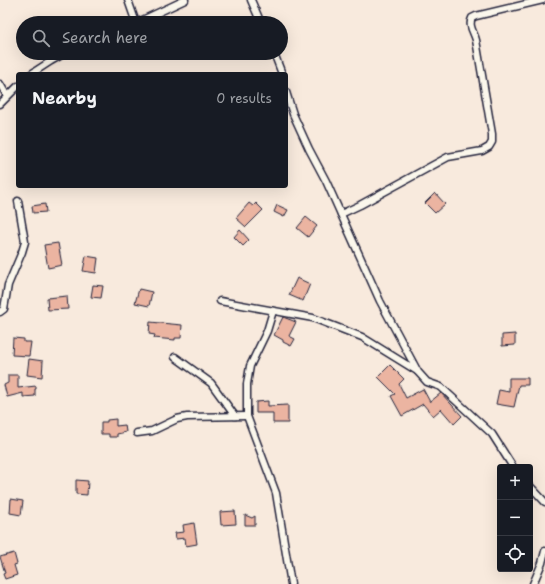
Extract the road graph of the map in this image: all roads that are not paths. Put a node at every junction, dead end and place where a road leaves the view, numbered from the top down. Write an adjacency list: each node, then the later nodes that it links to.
1 (128, 0): 5 (street)
2 (185, 0): 6 (street)
3 (251, 0): 7 (street)
4 (543, 0): 18 (street)
5 (134, 16)
6 (151, 16)
7 (259, 16)
8 (51, 60): 10 (street)
9 (277, 60): 11 (street)
10 (34, 72)
11 (281, 72)
12 (0, 84): 14 (street)
13 (16, 88): 14 (street)
14 (7, 96): 16 (street)
15 (288, 98): 18 (street)
16 (0, 104)
17 (18, 201): 21 (street)
18 (341, 214): 23 (street)
19 (220, 301): 20 (street)
20 (273, 311): 23 (street); 25 (street)
21 (0, 312)
22 (175, 357): 24 (street)
23 (418, 372): 27 (street)
24 (235, 416): 25 (street); 26 (street)
25 (247, 416): 31 (street)
26 (137, 433)
27 (511, 464)
28 (533, 489): 29 (street)
29 (545, 502)
30 (545, 551): 32 (street)
31 (291, 584)
32 (533, 584)

